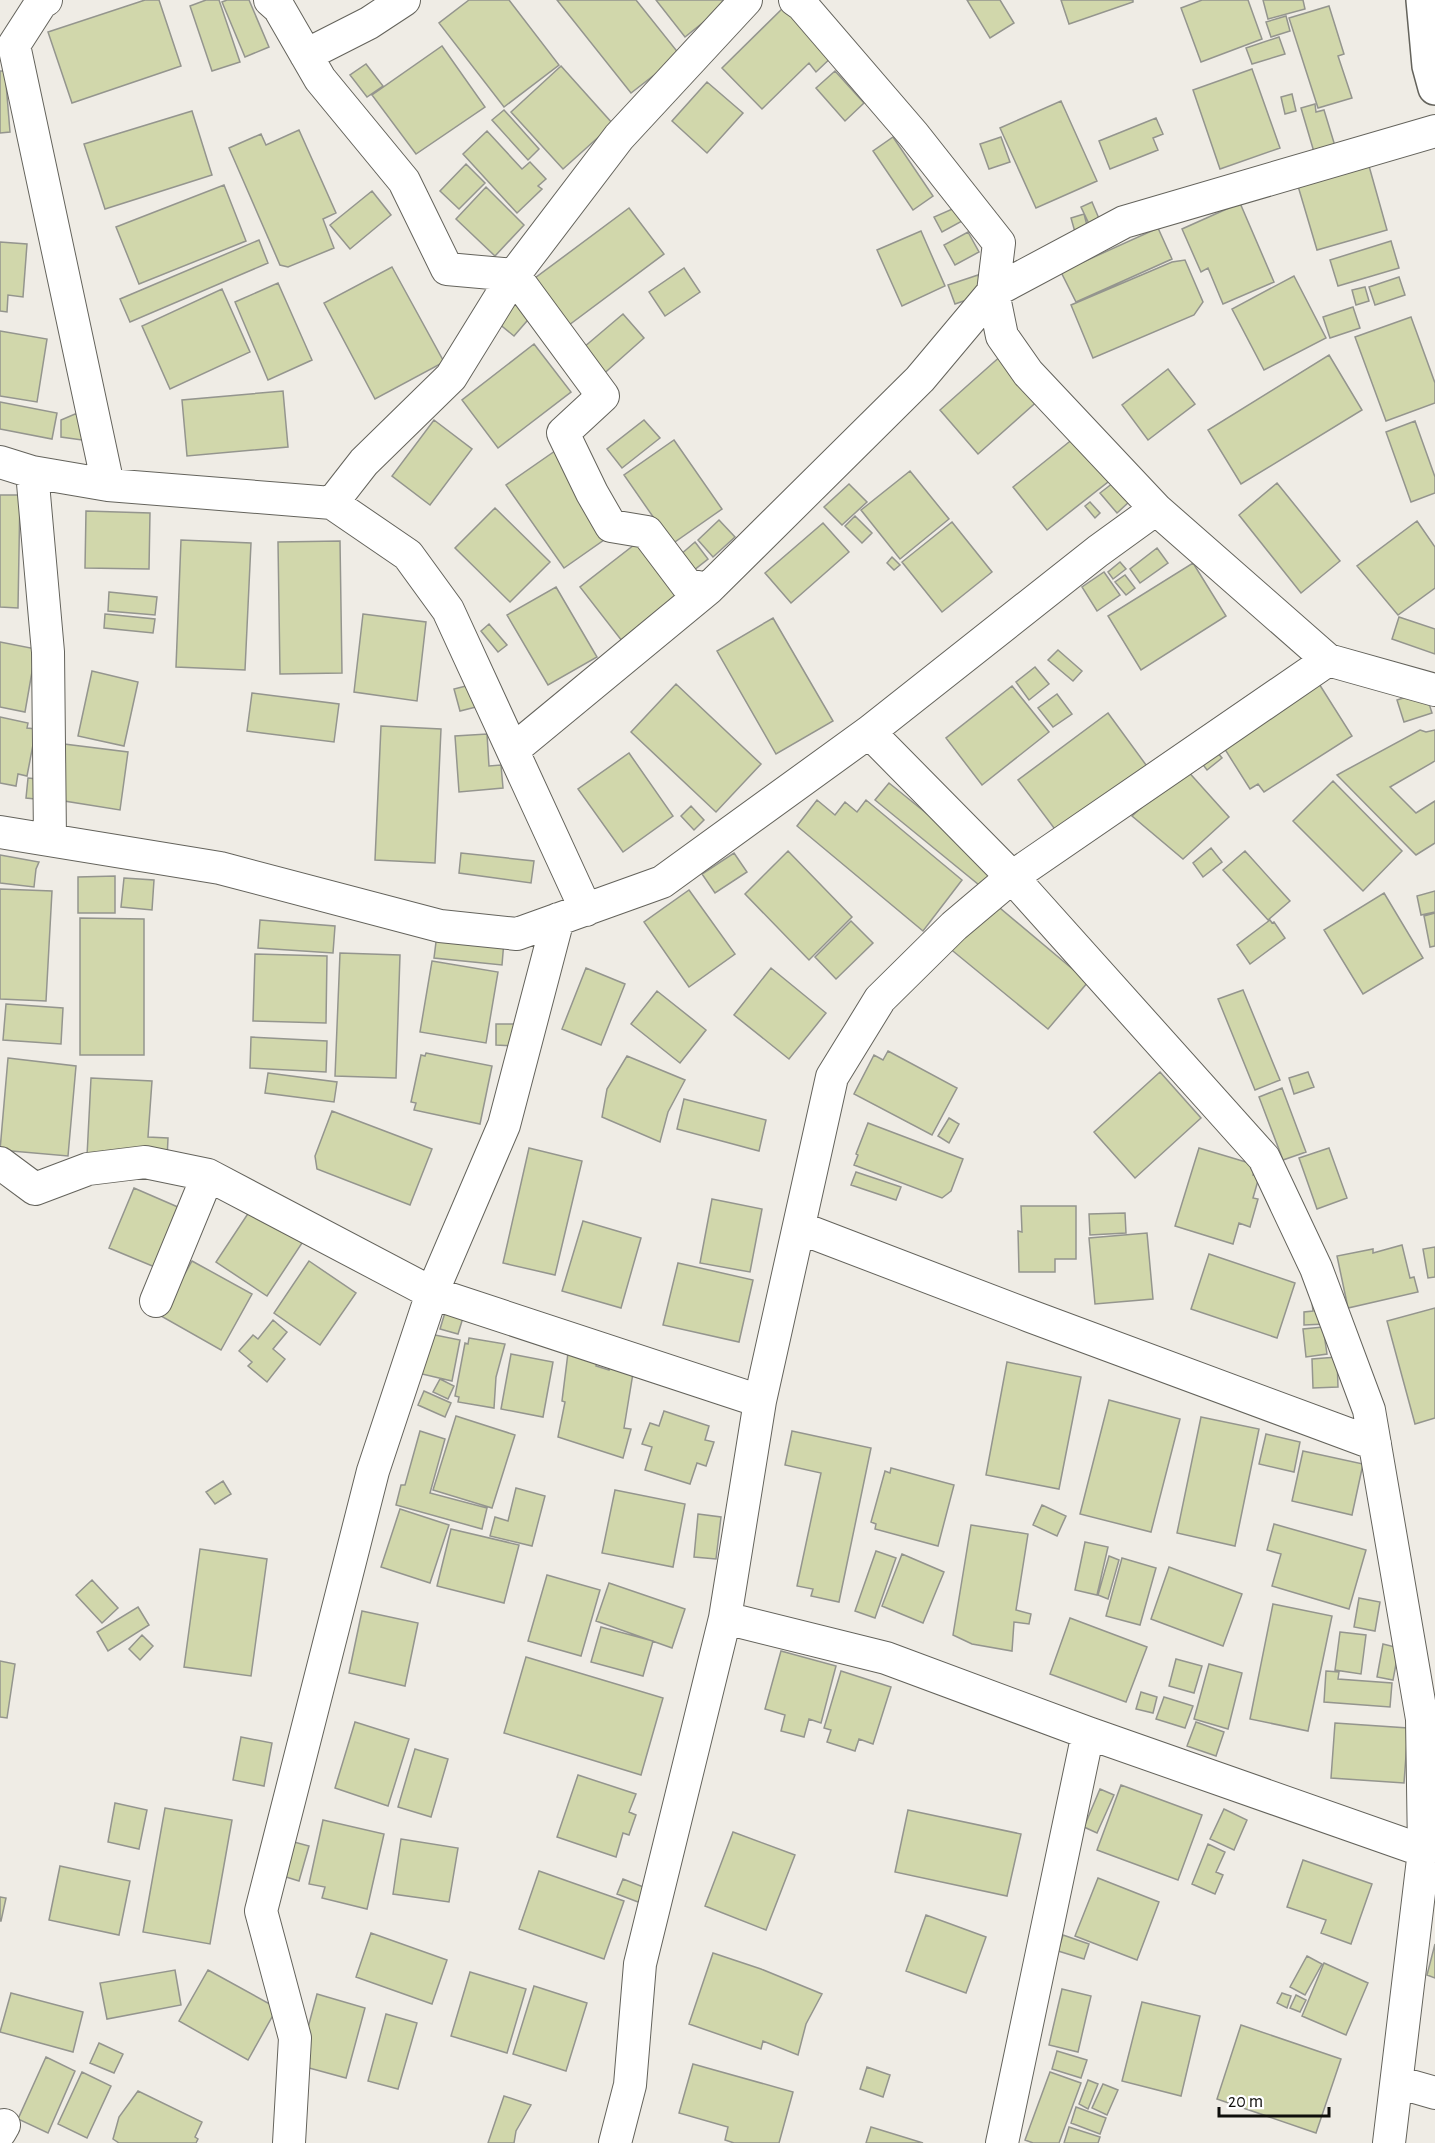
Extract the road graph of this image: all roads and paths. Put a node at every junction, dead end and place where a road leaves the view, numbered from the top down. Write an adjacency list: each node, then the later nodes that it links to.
1 (46, 0): 14 (street)
2 (270, 0): 7 (street)
3 (404, 0): 7 (street)
4 (746, 0): 10 (street)
5 (1423, 0): 8 (main road)
6 (801, 2): 11 (street)
7 (306, 55): 10 (street)
8 (1435, 88)
9 (1435, 131): 11 (street)
10 (514, 275): 15 (street); 17 (street)
11 (993, 292): 16 (street); 17 (street)
12 (0, 462): 13 (street)
13 (32, 472): 14 (street); 23 (street)
14 (108, 485): 15 (street)
15 (332, 503): 21 (street)
16 (1156, 510): 18 (street); 20 (street)
17 (708, 589): 21 (street)
18 (1328, 660): 19 (street); 24 (street)
19 (1435, 690)
20 (869, 732): 24 (street); 25 (street)
21 (513, 750): 25 (street)
22 (0, 832): 23 (street)
23 (50, 839): 25 (street)
24 (1012, 877): 28 (street); 32 (street)
25 (572, 915): 29 (street)
26 (0, 1163): 27 (street)
27 (208, 1175): 29 (street); 30 (street)
28 (800, 1228): 31 (street); 32 (street)
29 (432, 1293): 31 (street); 38 (street)
30 (156, 1301)
31 (760, 1401): 33 (street)
32 (1375, 1444): 35 (street)
33 (725, 1618): 34 (street); 39 (street)
34 (1088, 1733): 35 (street); 40 (street)
35 (1424, 1851): 36 (street)
36 (1397, 2082): 37 (street); 41 (street)
37 (1435, 2093)
38 (289, 2143)
39 (615, 2143)
40 (1002, 2143)
41 (1389, 2143)

